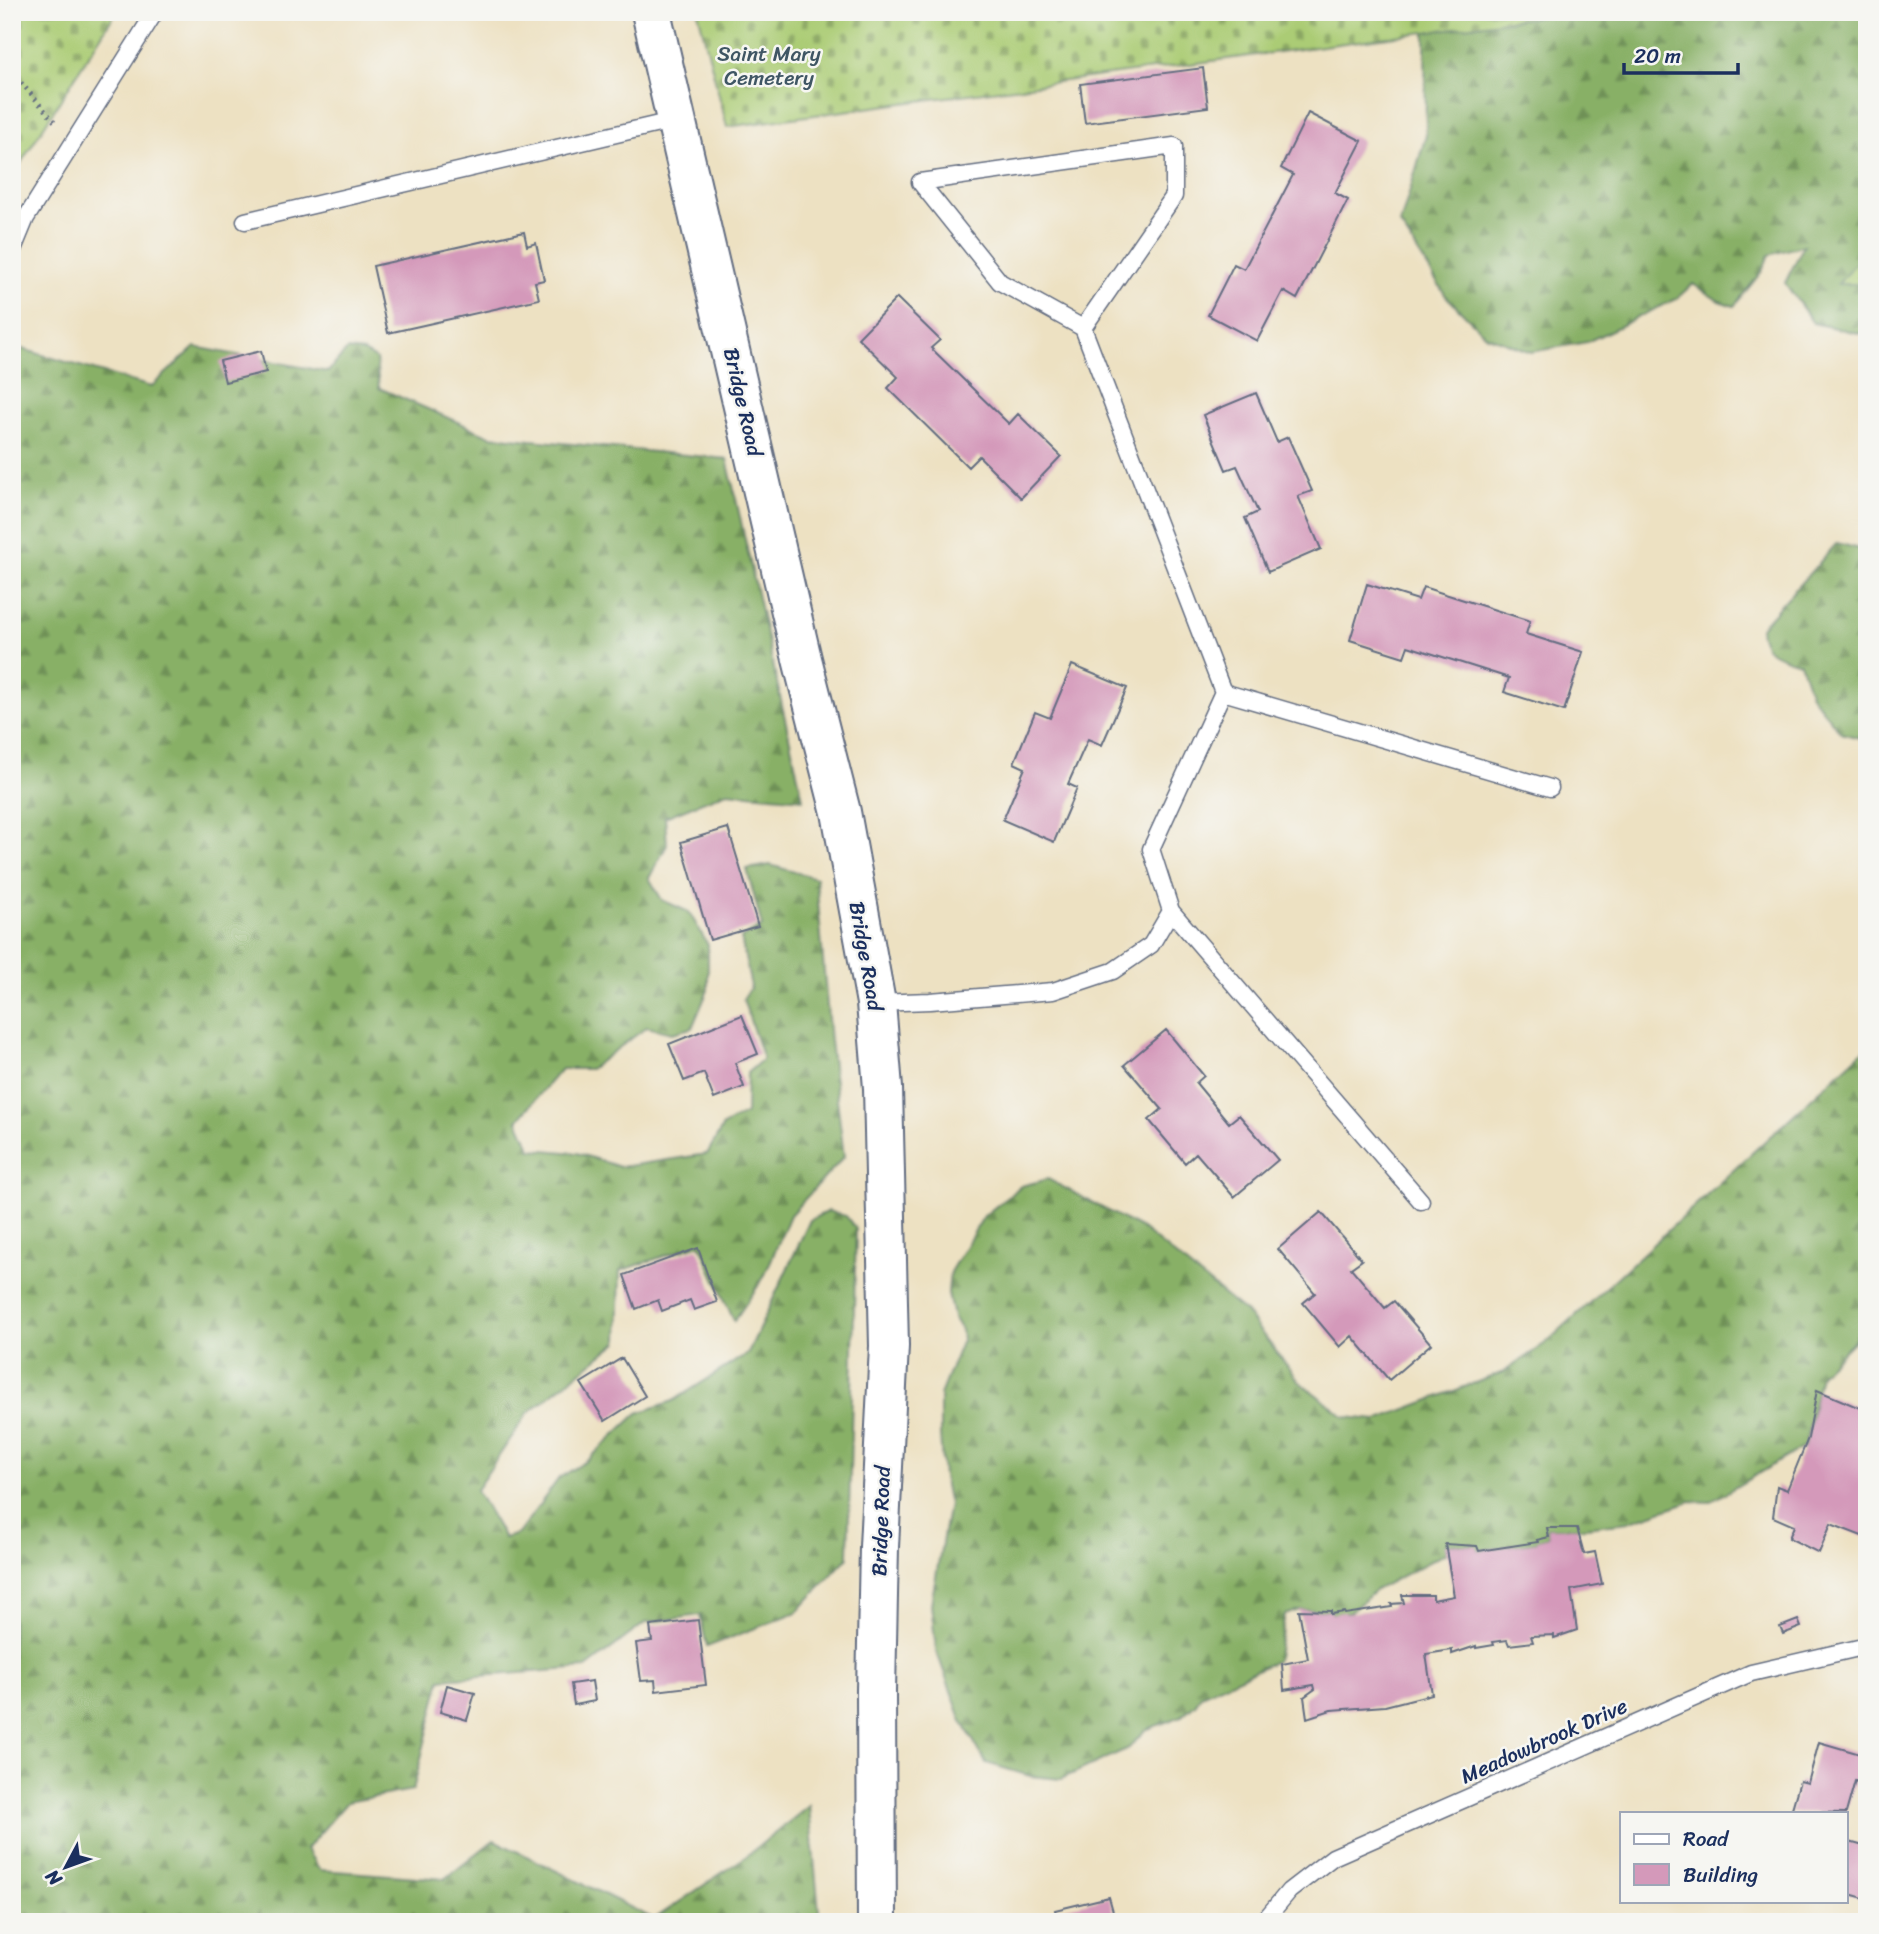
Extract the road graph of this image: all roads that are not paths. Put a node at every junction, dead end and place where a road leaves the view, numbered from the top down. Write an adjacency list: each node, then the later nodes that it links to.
1 (155, 12): 5 (lane)
2 (652, 12): 3 (main road, Bridge Road)
3 (678, 120): 4 (lane); 10 (main road, Bridge Road)
4 (245, 221)
5 (12, 252)
6 (1083, 328): 6 (lane); 7 (lane)
7 (1223, 692): 8 (lane); 9 (lane)
8 (1550, 788)
9 (1171, 911): 10 (lane); 11 (lane)
10 (876, 1003): 13 (main road, Bridge Road)
11 (1421, 1201)
12 (1867, 1646): 14 (lane, Meadowbrook Drive)
13 (877, 1922)
14 (1263, 1922)

